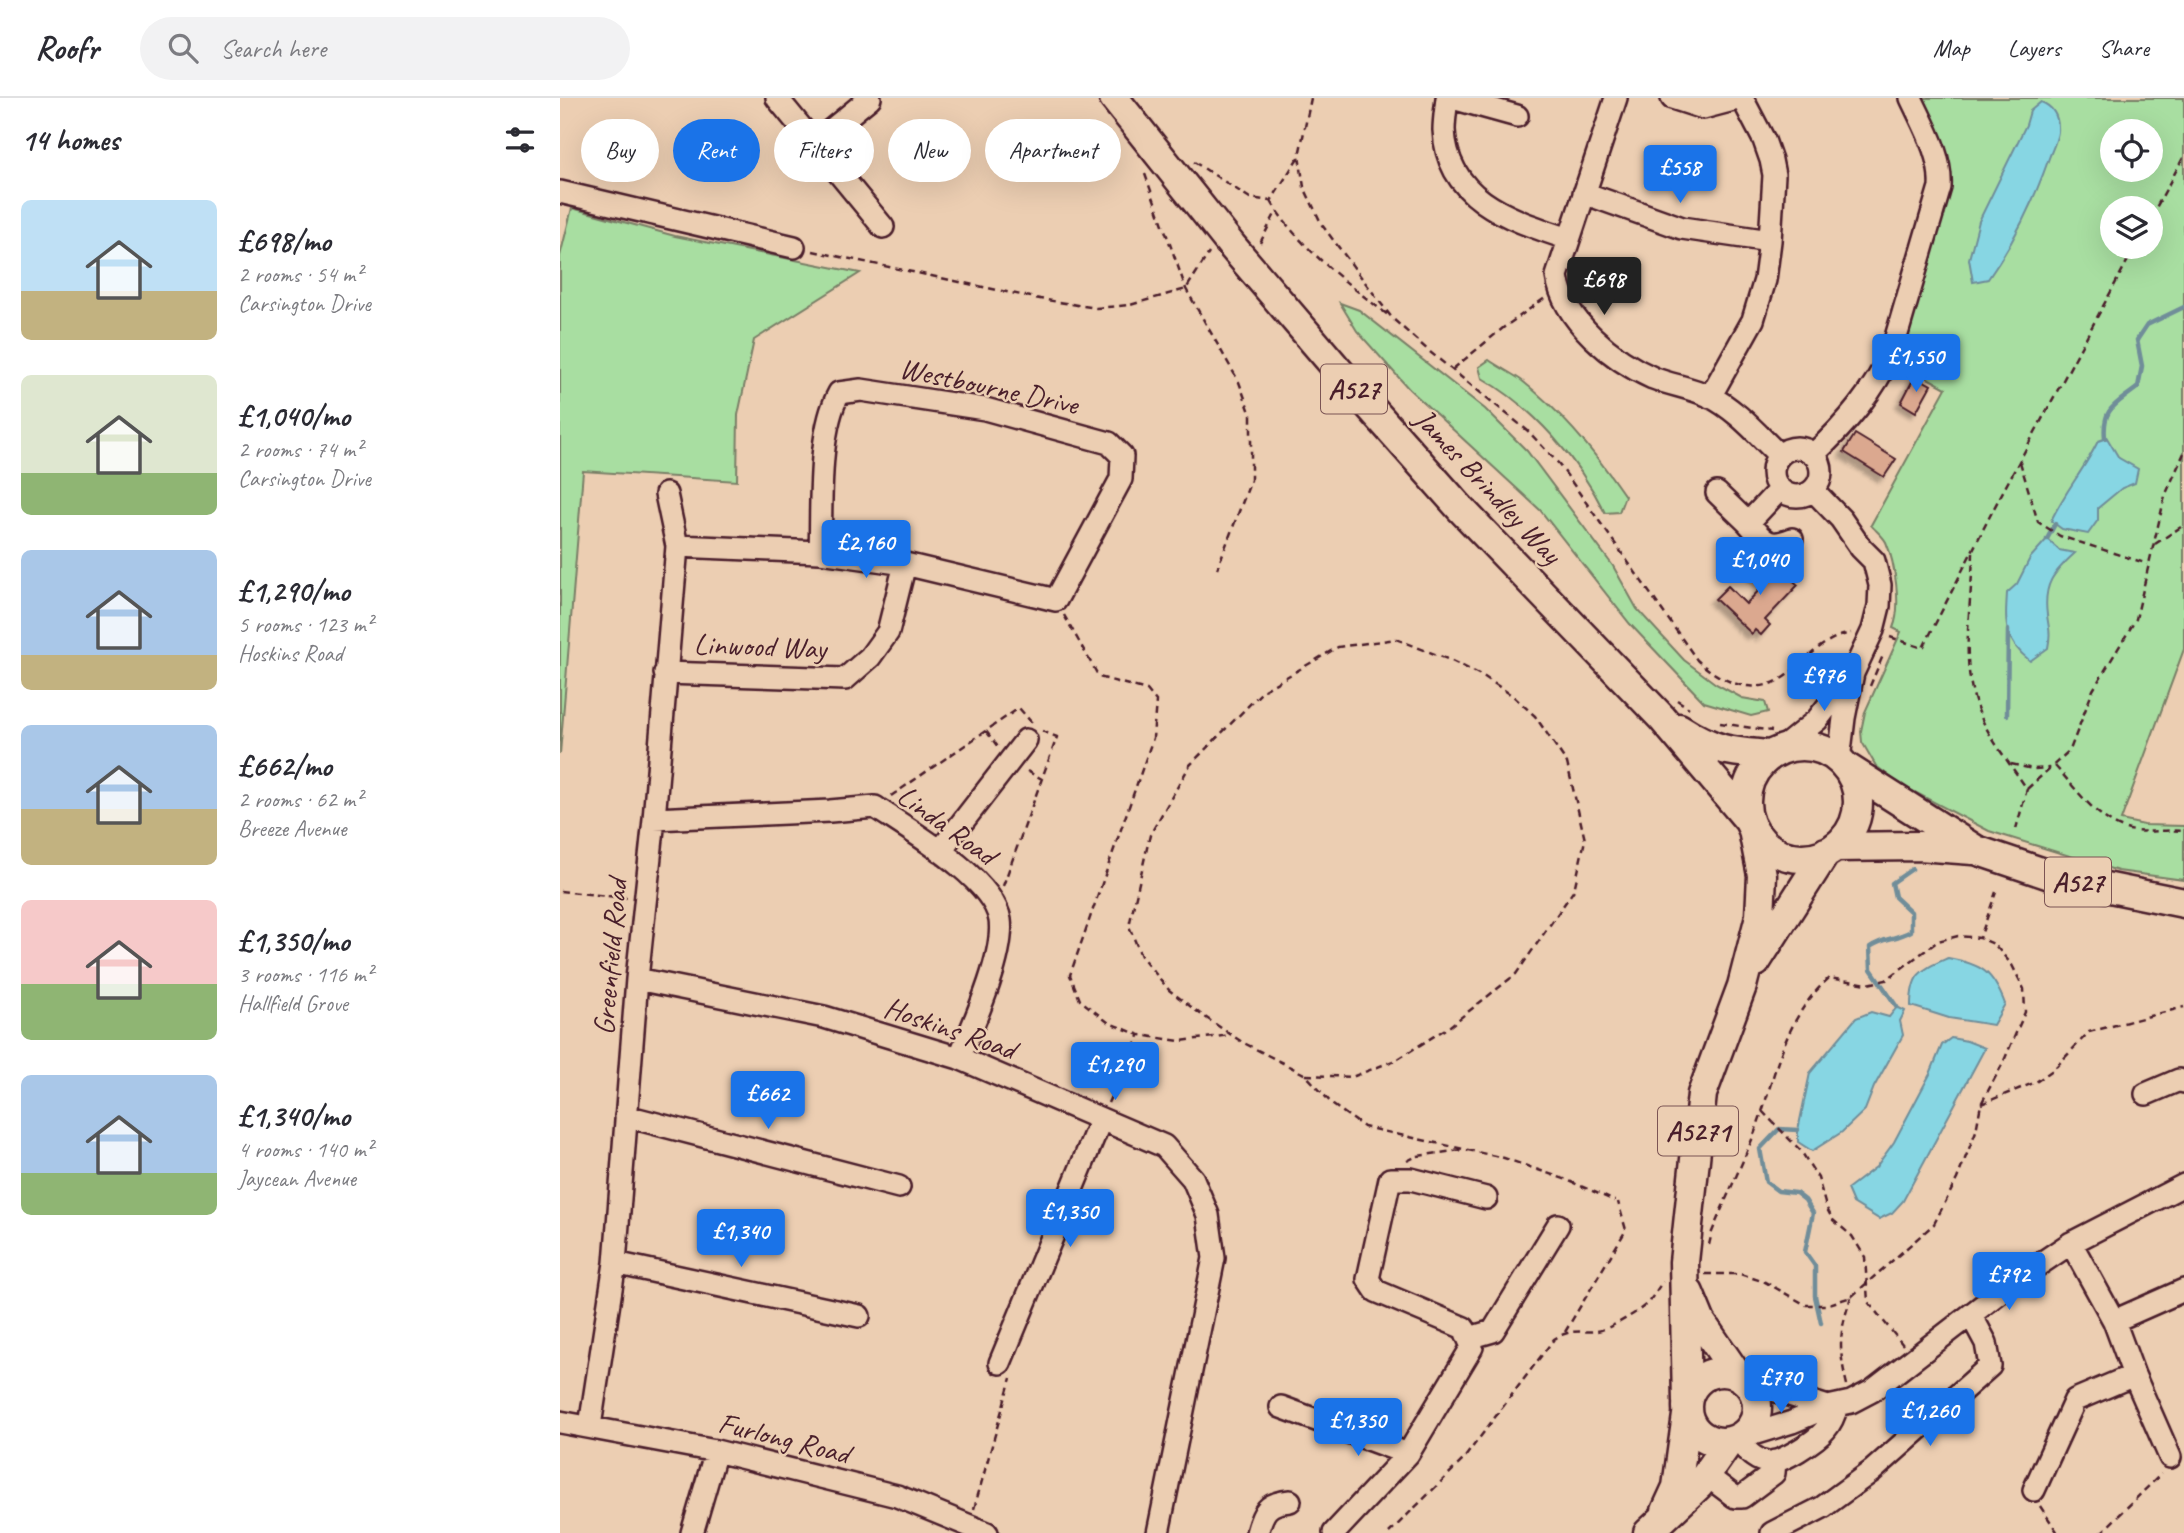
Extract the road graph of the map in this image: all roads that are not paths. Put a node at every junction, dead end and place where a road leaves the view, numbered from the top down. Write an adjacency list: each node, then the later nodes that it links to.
1 (778, 98): 10 (street)
2 (870, 98): 11 (street)
3 (1114, 98): 33 (main road, James Brindley Way / A527)
4 (1616, 98): 14 (street)
5 (1672, 98): 6 (street)
6 (1741, 98): 17 (street)
7 (1910, 98): 20 (street)
8 (1457, 100): 9 (street); 16 (street)
9 (1517, 116)
10 (794, 119)
11 (844, 119)
12 (846, 182): 15 (street)
13 (560, 192): 18 (street)
14 (1584, 193): 16 (street); 17 (street)
15 (883, 227)
16 (1569, 239): 19 (street)
17 (1770, 242): 19 (street)
18 (794, 247)
19 (1710, 397): 21 (street)
20 (1814, 454): 21 (street); 23 (street)
21 (1779, 455): 22 (street)
22 (1780, 489): 23 (street); 26 (street)
23 (1813, 490): 32 (street)
24 (1717, 493): 26 (street)
25 (666, 494): 28 (street, Greenfield Road)
26 (1748, 523): 27 (street)
27 (1792, 539)
28 (677, 546): 29 (street); 31 (street, Greenfield Road)
29 (820, 552): 30 (street); 30 (street, Westbourne Drive)
30 (905, 564): 31 (street, Linwood Way)
31 (665, 673): 37 (street, Greenfield Road)
32 (1853, 673): 35 (street); 36 (street)
33 (1666, 706): 35 (main road, James Brindley Way / A527); 38 (main road, James Brindley Way / A527)
34 (1026, 740): 41 (street)
35 (1776, 745): 36 (main road, A527); 38 (main road)
36 (1842, 764): 39 (main road); 40 (main road, A527)
37 (653, 820): 41 (street, Linda Road); 43 (street, Greenfield Road)
38 (1751, 826): 39 (main road, A527); 44 (main road, A5271)
39 (1831, 849): 40 (main road, A527); 44 (main road, A5271)
40 (1976, 850): 42 (main road, A527)
41 (940, 851): 45 (street, Linda Road)
42 (2184, 903)
43 (637, 979): 45 (street, Hoskins Road); 48 (street, Greenfield Road)
44 (1742, 986): 56 (main road, A5271)
45 (960, 1058): 49 (street, Hoskins Road)
46 (2184, 1082): 47 (street)
47 (2146, 1094)
48 (626, 1116): 51 (street); 55 (street, Greenfield Road)
49 (1101, 1119): 62 (street); 81 (street, Hoskins Road)
50 (2184, 1185): 54 (street)
51 (899, 1187)
52 (1486, 1198): 61 (street)
53 (1558, 1225): 61 (street)
54 (2071, 1243): 58 (street); 60 (street)
55 (615, 1263): 59 (street); 69 (street, Greenfield Road)
56 (1688, 1277): 64 (main road, A5271); 67 (main road, A5271)
57 (2184, 1290): 60 (street)
58 (1971, 1314): 65 (street); 84 (street)
59 (859, 1316)
60 (2114, 1321): 63 (street)
61 (1469, 1338): 72 (street)
62 (1000, 1363)
63 (2134, 1374): 73 (street); 76 (street)
64 (1743, 1379): 65 (street); 67 (main road); 70 (main road)
65 (1839, 1404): 70 (street); 74 (street)
66 (1281, 1407): 72 (street)
67 (1687, 1408): 70 (main road); 78 (main road, A5271)
68 (560, 1422): 69 (street, Furlong Road)
69 (590, 1426): 71 (street, Furlong Road)
70 (1735, 1440): 74 (street); 75 (main road, A5271)
71 (716, 1451): 79 (street, Furlong Road); 80 (street)
72 (1408, 1454): 83 (street)
73 (2170, 1457)
74 (1775, 1461): 75 (street)
75 (1706, 1475): 78 (main road, A5271)
76 (2034, 1490)
77 (1290, 1501): 82 (street)
78 (1654, 1528)
79 (978, 1530)
80 (692, 1533)
81 (1158, 1533)
82 (1257, 1533)
83 (1334, 1533)
84 (1772, 1533)

